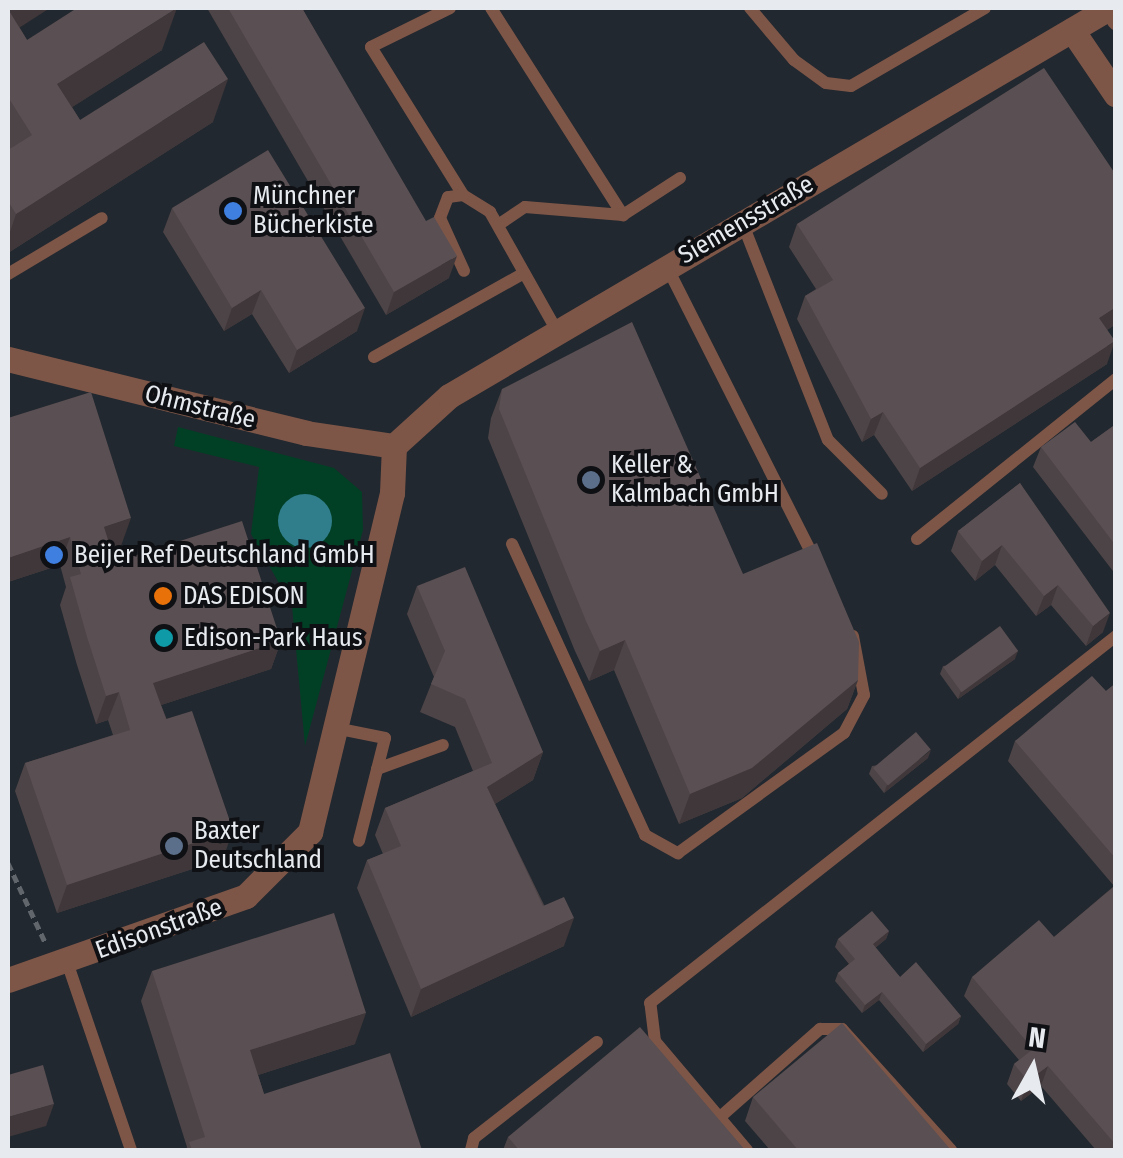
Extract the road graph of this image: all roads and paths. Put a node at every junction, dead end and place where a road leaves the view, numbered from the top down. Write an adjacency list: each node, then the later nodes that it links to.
1 (450, 8): 9 (lane)
2 (491, 8): 10 (lane)
3 (750, 8): 4 (lane)
4 (984, 8)
5 (1113, 18): 6 (street, Siemensstraße)
6 (1072, 30): 7 (street); 12 (street, Siemensstraße)
7 (1116, 95)
8 (680, 178): 10 (lane)
9 (463, 195): 13 (lane); 15 (lane)
10 (623, 215): 13 (lane)
11 (102, 218): 17 (lane)
12 (742, 222): 14 (street, Siemensstraße); 23 (lane)
13 (498, 225): 16 (lane)
14 (666, 267): 18 (street, Siemensstraße); 26 (lane)
15 (464, 271)
16 (524, 273): 18 (lane); 19 (lane)
17 (8, 274)
18 (558, 331): 22 (street, Siemensstraße)
19 (374, 357)
20 (8, 359): 22 (street, Ohmstraße)
21 (1116, 380): 24 (lane)
22 (394, 446): 29 (street, Edisonstraße)
23 (882, 494)
24 (917, 539)
25 (512, 544): 27 (lane)
26 (825, 579)
27 (842, 614)
28 (1116, 636): 37 (lane)
29 (335, 728): 31 (lane); 34 (street, Edisonstraße)
30 (443, 744): 31 (lane)
31 (377, 769): 32 (lane)
32 (359, 841)
33 (8, 864): 34 (path)
34 (60, 964): 35 (street, Edisonstraße); 38 (lane)
35 (8, 980)
36 (597, 1042): 39 (lane)
37 (719, 1118): 40 (lane); 41 (lane)
38 (131, 1150)
39 (471, 1150)
40 (747, 1150)
41 (951, 1150)

